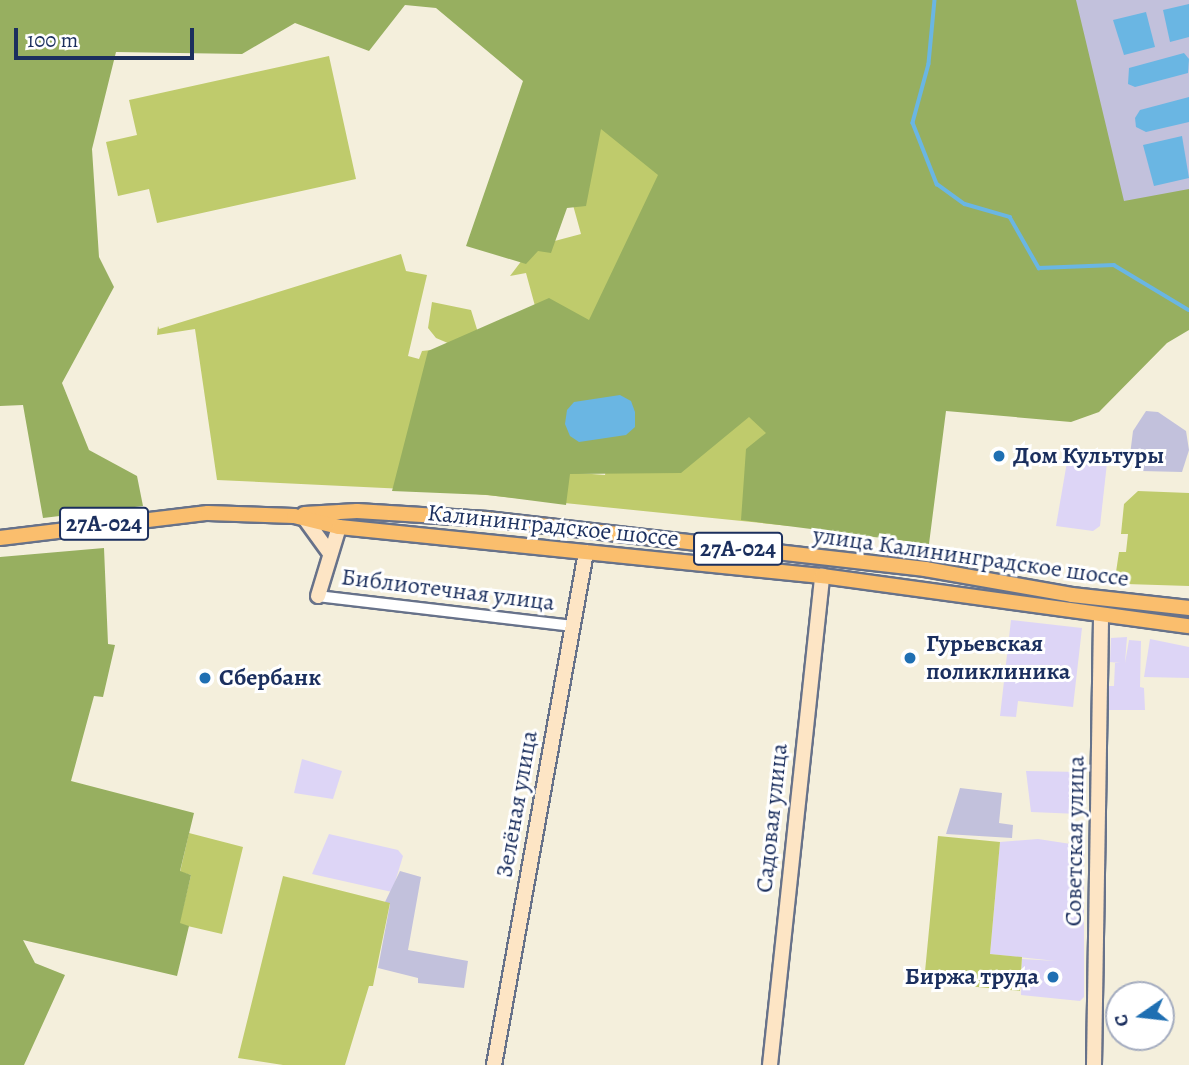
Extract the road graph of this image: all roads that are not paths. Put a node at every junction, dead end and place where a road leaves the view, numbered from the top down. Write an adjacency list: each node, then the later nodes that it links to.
1 (372, 511): 2 (main road, улица Калининградское шоссе / 27А-024); 3 (main road, улица Калининградское шоссе / 27А-024); 9 (main road, улица Калининградское шоссе / 27А-024)
2 (306, 516): 3 (street); 4 (main road, 27А-024); 5 (street)
3 (335, 529): 5 (street); 6 (main road, Калининградское шоссе / 27А-024)
4 (0, 538)
5 (329, 552): 8 (street)
6 (586, 552): 7 (main road, Калининградское шоссе / 27А-024); 12 (street, Зелёная улица)
7 (822, 576): 11 (main road, Калининградское шоссе / 27А-024); 15 (street, Садовая улица)
8 (318, 596): 12 (street, Библиотечная улица)
9 (1102, 599): 10 (main road, улица Калининградское шоссе / 27А-024); 11 (main road)
10 (1189, 608)
11 (1101, 617): 13 (main road, улица Калининградское шоссе / 27А-024); 16 (street, Советская улица)
12 (572, 626): 14 (street, Зелёная улица)
13 (1189, 626)
14 (494, 1065)
15 (771, 1065)
16 (1094, 1065)

